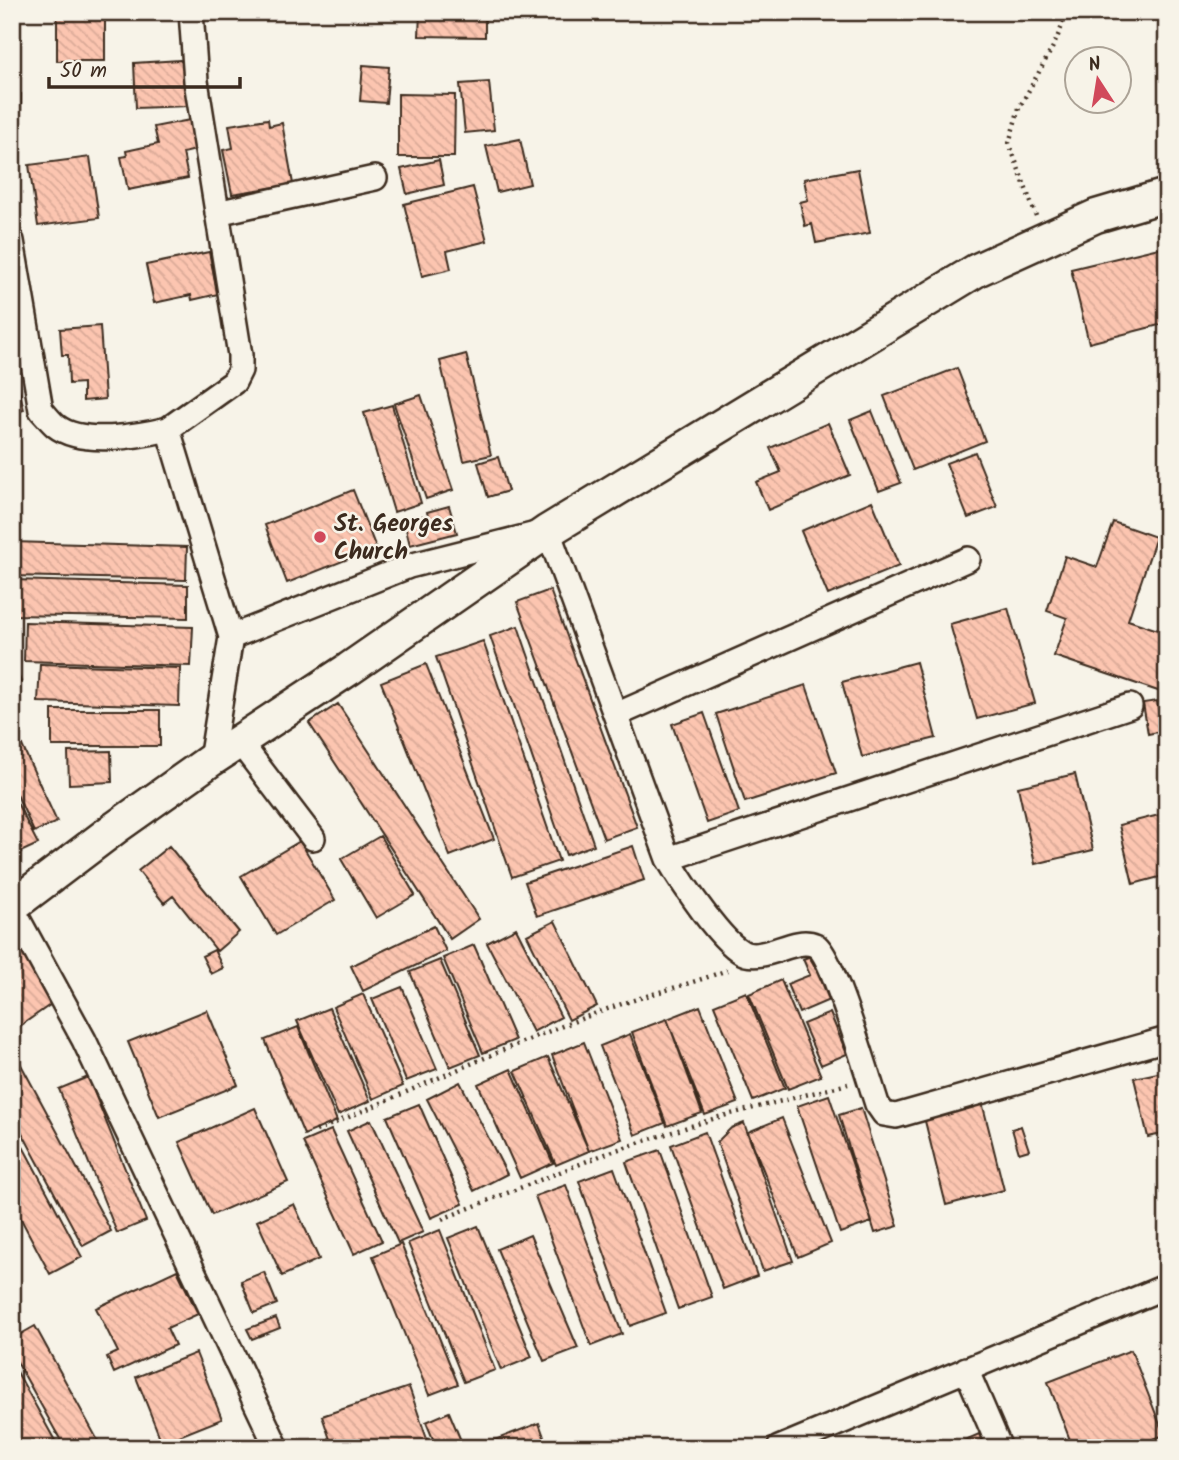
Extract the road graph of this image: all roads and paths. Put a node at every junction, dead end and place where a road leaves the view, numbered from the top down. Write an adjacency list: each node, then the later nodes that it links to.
1 (191, 12): 5 (street)
2 (1068, 12): 6 (path)
3 (374, 177): 5 (street)
4 (1167, 195): 6 (main road)
5 (217, 213): 8 (street)
6 (1045, 240): 9 (main road)
7 (12, 241): 8 (street)
8 (168, 429): 11 (street)
9 (548, 531): 11 (street); 13 (street); 14 (main road)
10 (968, 559): 13 (street)
11 (231, 637): 15 (street)
12 (1129, 706): 17 (street)
13 (616, 715): 17 (street)
14 (239, 741): 15 (main road); 16 (street)
15 (211, 760): 18 (main road)
16 (313, 838)
17 (668, 859): 19 (street)
18 (12, 907): 26 (street)
19 (746, 953): 21 (street); 22 (path)
20 (1167, 1039): 21 (street)
21 (869, 1079): 23 (path)
22 (316, 1130)
23 (442, 1219)
24 (1167, 1286): 25 (street)
25 (967, 1369): 27 (street); 28 (street)
26 (277, 1448)
27 (779, 1448)
28 (1000, 1448)

